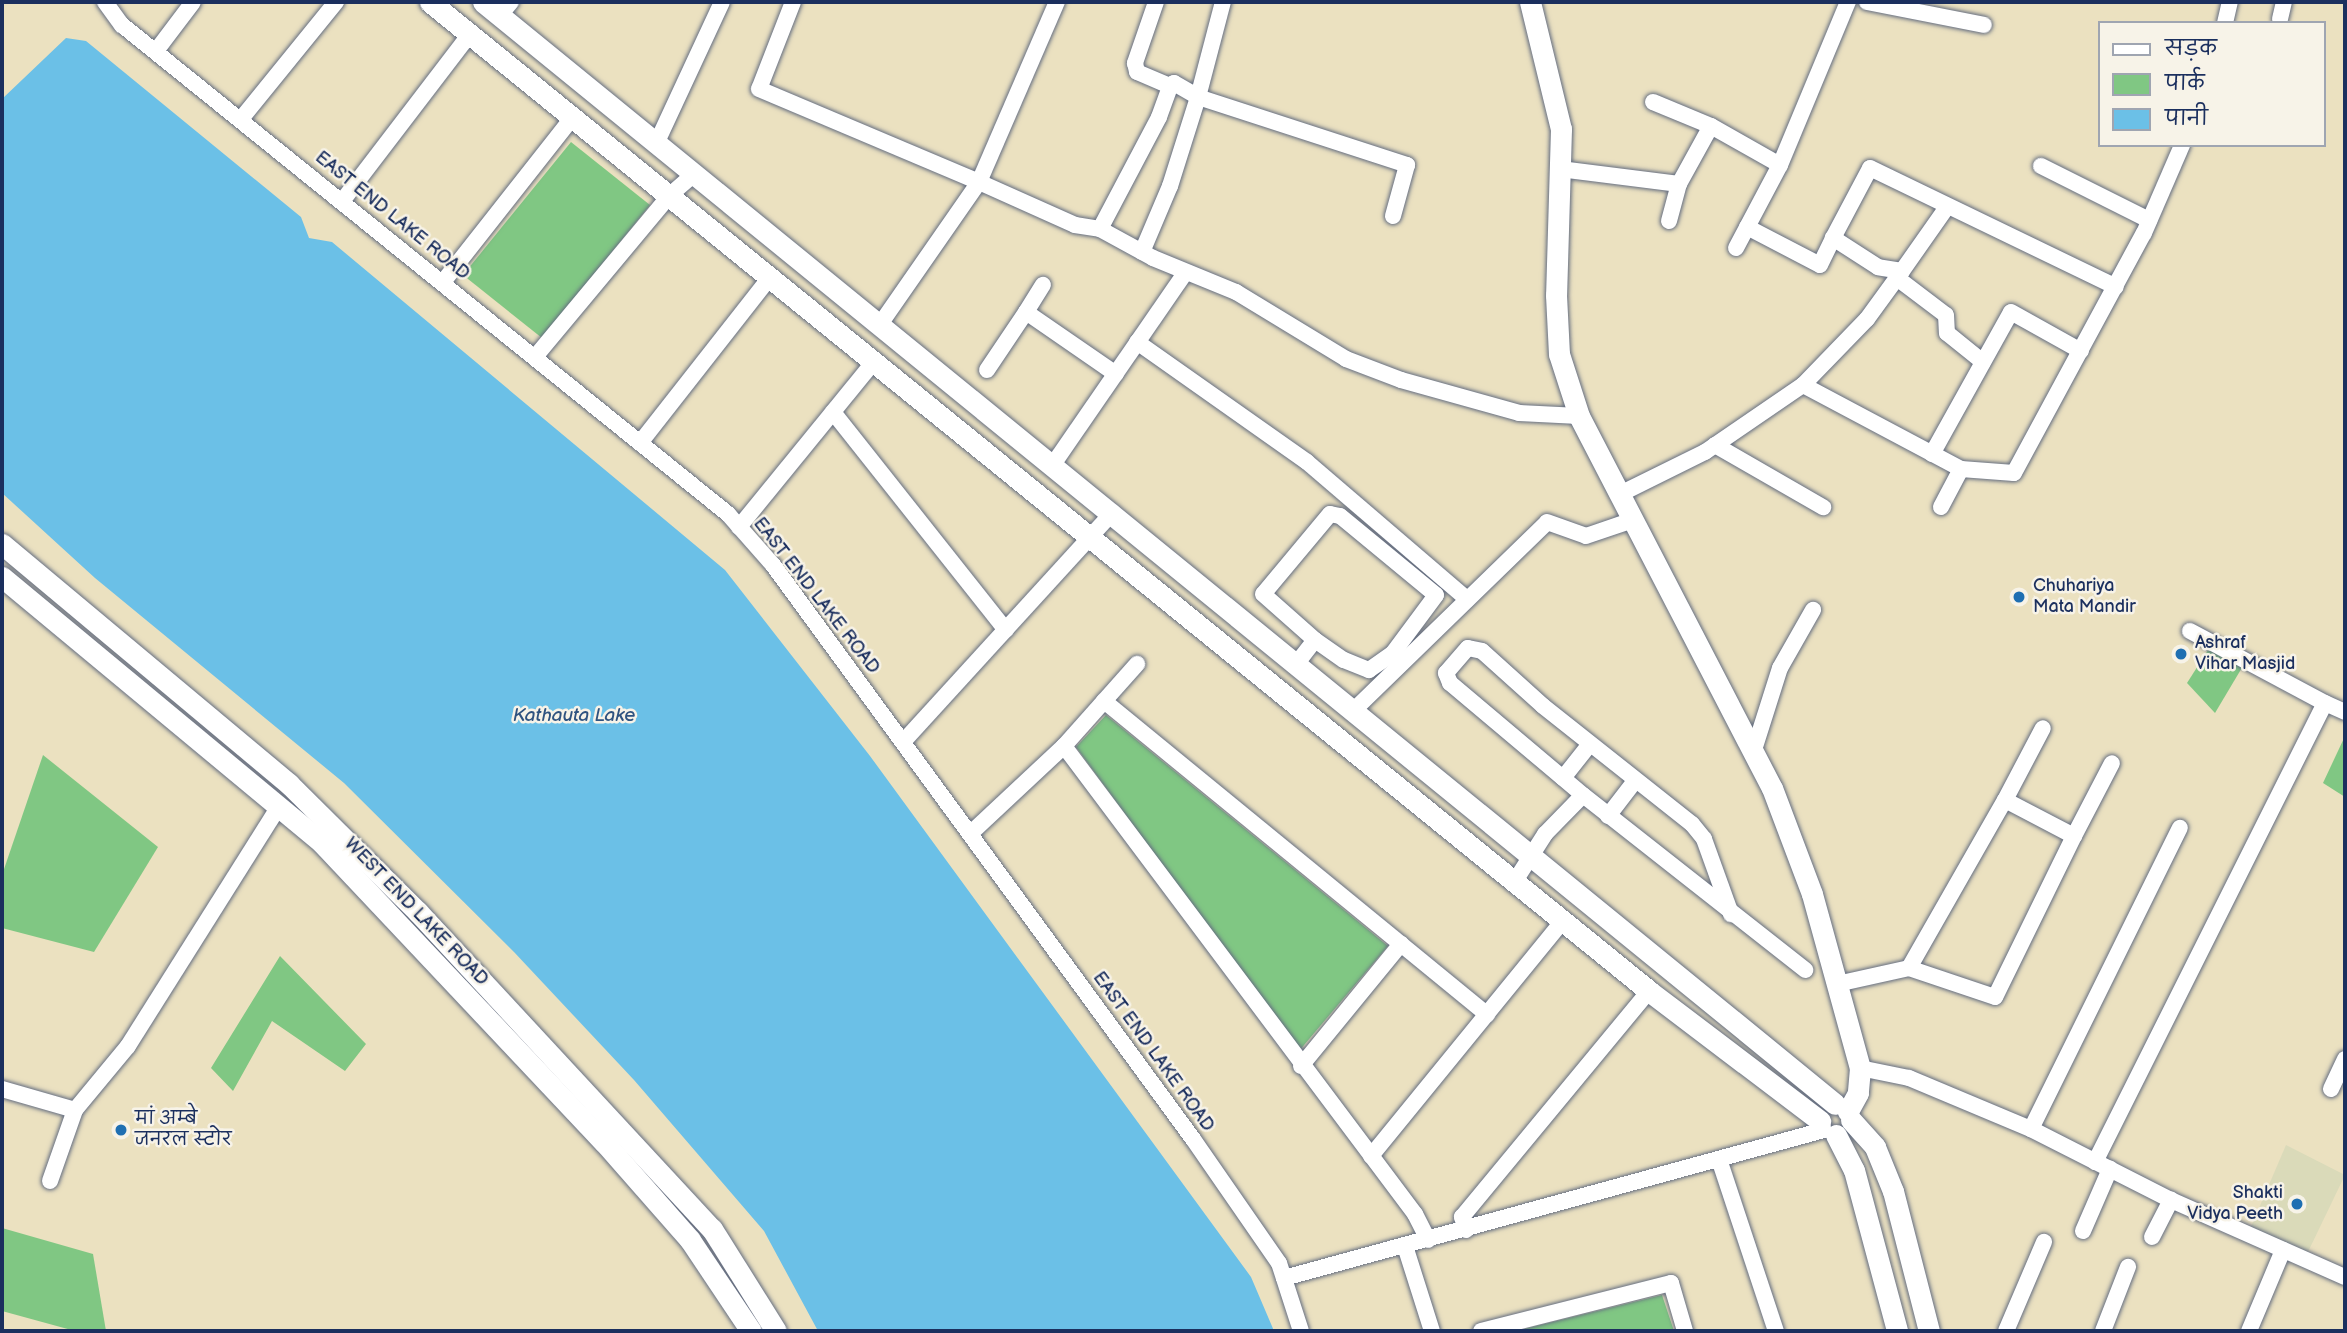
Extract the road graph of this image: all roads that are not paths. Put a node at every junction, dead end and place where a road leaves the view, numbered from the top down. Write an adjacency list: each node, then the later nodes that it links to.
1 (105, 2): 21 (street, EAST END LAKE ROAD)
2 (193, 2): 21 (street)
3 (336, 2): 26 (street)
4 (430, 2): 20 (street)
5 (483, 2): 16 (street)
6 (722, 2): 28 (street)
7 (793, 2): 34 (street)
8 (1057, 2): 34 (street)
9 (1156, 2): 22 (street)
10 (1223, 2): 23 (street)
11 (1530, 2): 32 (street)
12 (1848, 2): 30 (street)
13 (1867, 2): 19 (street)
14 (2230, 2): 18 (street)
15 (2284, 2): 17 (street)
16 (505, 9): 28 (street)
17 (2280, 19)
18 (2225, 21)
19 (1984, 25)
20 (470, 34): 25 (street); 37 (street)
21 (156, 51): 26 (street, EAST END LAKE ROAD)
22 (1170, 86): 23 (street); 43 (street)
23 (1198, 97): 39 (street); 46 (street)
24 (1653, 102): 27 (street)
25 (573, 117): 36 (street); 50 (street)
26 (241, 119): 37 (street, EAST END LAKE ROAD)
27 (1711, 126): 30 (street); 35 (street)
28 (657, 142): 33 (street)
29 (2181, 147): 40 (street)
30 (1780, 165): 42 (street)
31 (2041, 166): 40 (street)
32 (1560, 169): 35 (street); 64 (street)
33 (695, 173): 36 (street); 54 (street)
34 (979, 182): 43 (street); 54 (street)
35 (1679, 184): 41 (street)
36 (670, 195): 49 (street); 57 (street)
37 (343, 200): 50 (street, EAST END LAKE ROAD)
38 (1947, 207): 44 (street); 48 (street); 52 (street)
39 (1393, 216)
40 (2149, 220): 52 (street)
41 (1669, 221)
42 (1747, 228): 44 (street); 45 (street)
43 (1100, 229): 46 (street)
44 (1833, 239): 48 (street)
45 (1736, 248)
46 (1142, 252): 47 (street)
47 (1185, 273): 55 (street); 64 (street)
48 (1900, 274): 59 (street); 62 (street)
49 (771, 276): 58 (street); 65 (street)
50 (443, 282): 57 (street, EAST END LAKE ROAD)
51 (1043, 285): 53 (street)
52 (2116, 286): 56 (street)
53 (1026, 312): 60 (street); 61 (street)
54 (881, 323): 68 (street)
55 (1137, 342): 61 (street); 79 (street)
56 (2081, 351): 59 (street); 69 (street)
57 (535, 357): 65 (street, EAST END LAKE ROAD)
58 (875, 360): 63 (street); 76 (street)
59 (1983, 362): 67 (street)
60 (987, 370)
61 (1115, 374): 68 (street)
62 (1803, 385): 66 (street); 67 (street)
63 (833, 412): 75 (street); 81 (street)
64 (1579, 416): 70 (street)
65 (640, 443): 75 (street, EAST END LAKE ROAD)
66 (1715, 445): 70 (street); 71 (street)
67 (1932, 454): 69 (street)
68 (1054, 463): 73 (street)
69 (1961, 469): 72 (street)
70 (1620, 495): 74 (street)
71 (1823, 507)
72 (1941, 507)
73 (1113, 512): 76 (street); 84 (street)
74 (1633, 520): 79 (street); 94 (street)
75 (739, 527): 91 (street, EAST END LAKE ROAD)
76 (1092, 536): 81 (street); 106 (street)
77 (3, 549): 139 (street, WEST END LAKE ROAD)
78 (2, 577): 100 (street, WEST END LAKE ROAD)
79 (1467, 599): 88 (street)
80 (1813, 610): 94 (street)
81 (1006, 630): 91 (street)
82 (2190, 631): 87 (street)
83 (1315, 640): 83 (street); 84 (street)
84 (1297, 663): 88 (street)
85 (1137, 664): 86 (street)
86 (1104, 701): 93 (street); 109 (street)
87 (2325, 703): 89 (street); 125 (street)
88 (1354, 710): 105 (street)
89 (2345, 712)
90 (2043, 728): 99 (street)
91 (903, 742): 103 (street, EAST END LAKE ROAD)
92 (1590, 744): 96 (street); 96 (street); 97 (street)
93 (1064, 746): 103 (street); 116 (street)
94 (1753, 752): 112 (street)
95 (2112, 763): 104 (street)
96 (1563, 778): 98 (street)
97 (1635, 781): 101 (street); 107 (street)
98 (1583, 795): 101 (street); 105 (street)
99 (2005, 800): 104 (street); 110 (street)
100 (279, 806): 120 (street); 138 (street, WEST END LAKE ROAD)
101 (1608, 816): 107 (street)
102 (2180, 828): 122 (street)
103 (970, 834): 137 (street, EAST END LAKE ROAD)
104 (2074, 836): 110 (street)
105 (1536, 849): 106 (street); 121 (street)
106 (1515, 881): 108 (street)
107 (1731, 914): 111 (street)
108 (1563, 921): 113 (street); 114 (street)
109 (1401, 944): 114 (street); 116 (street)
110 (1909, 968): 112 (street)
111 (1805, 970)
112 (1837, 984): 117 (street)
113 (1650, 991): 121 (street); 128 (street)
114 (1487, 1014): 123 (street)
115 (2345, 1059): 119 (street)
116 (1301, 1066): 123 (street)
117 (1860, 1068): 121 (street); 122 (street)
118 (2, 1089): 120 (street)
119 (2331, 1089)
120 (75, 1110): 126 (street)
121 (1836, 1120): 124 (street); 145 (street); 146 (street)
122 (2031, 1129): 125 (street)
123 (1371, 1156): 131 (street)
124 (1720, 1163): 128 (street); 144 (street)
125 (2103, 1165): 127 (street); 129 (street)
126 (50, 1181)
127 (2171, 1199): 130 (street); 134 (street)
128 (1466, 1230): 131 (street)
129 (2083, 1231)
130 (2152, 1237)
131 (1428, 1240): 133 (street)
132 (2044, 1242): 147 (street)
133 (1405, 1246): 137 (street); 141 (street)
134 (2283, 1250): 136 (street); 149 (street)
135 (2128, 1267): 148 (street)
136 (2344, 1273)
137 (1284, 1278): 140 (street, EAST END LAKE ROAD)
138 (751, 1331)
139 (776, 1331)
140 (1301, 1331)
141 (1432, 1331)
142 (1481, 1331): 143 (street)
143 (1685, 1331)
144 (1776, 1331)
145 (1897, 1331)
146 (1929, 1331)
147 (2006, 1331)
148 (2103, 1331)
149 (2249, 1331)

